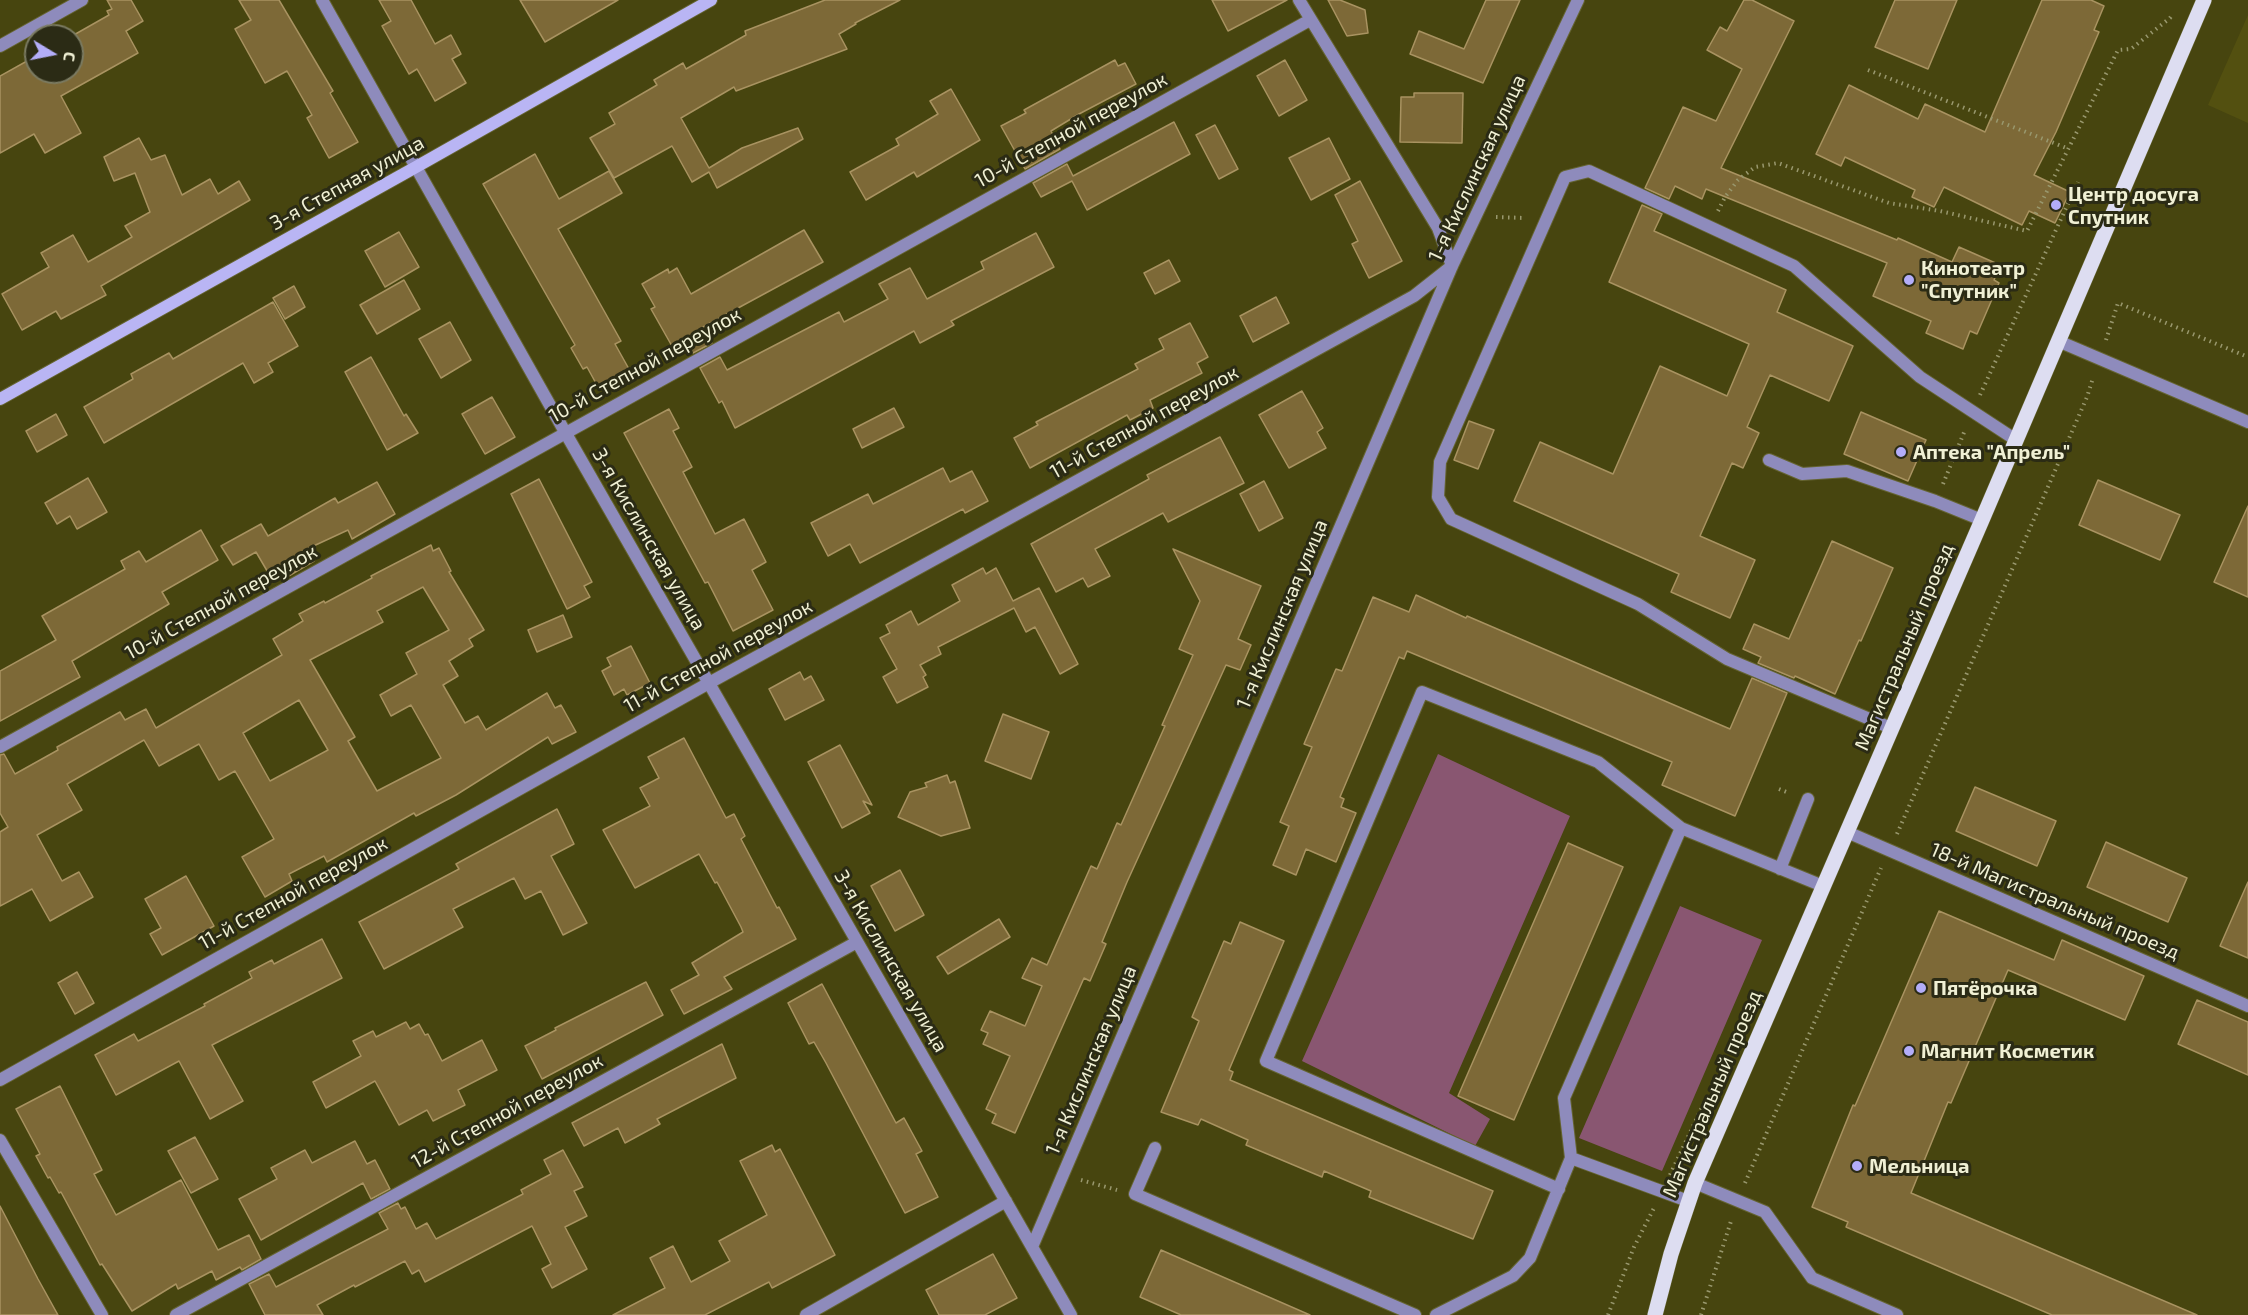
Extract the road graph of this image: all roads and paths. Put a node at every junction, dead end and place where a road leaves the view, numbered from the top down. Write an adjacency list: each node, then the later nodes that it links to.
1 (82, 0): 9 (street)
2 (322, 0): 12 (street, 3-я Кислинская улица)
3 (711, 0): 12 (street, 3-я Степная улица)
4 (1299, 0): 8 (street)
5 (1578, 0): 15 (street, 1-я Кислинская улица)
6 (2204, 0): 18 (main road, Магистральный проезд)
7 (2174, 9): 11 (path)
8 (1311, 20): 17 (street); 24 (street, 10-й Степной переулок)
9 (0, 46)
10 (1868, 70): 11 (path)
11 (2069, 149): 14 (path)
12 (416, 167): 21 (street, 3-я Степная улица); 24 (street, 3-я Кислинская улица)
13 (2078, 182): 22 (path)
14 (1716, 215)
15 (1476, 217): 16 (path); 17 (street, 1-я Кислинская улица)
16 (1546, 219): 22 (street); 30 (street)
17 (1452, 266): 29 (street, 11-й Степной переулок); 45 (street, 1-я Кислинская улица)
18 (2058, 341): 20 (street); 25 (main road, Магистральный проезд)
19 (2248, 357): 20 (path)
20 (2100, 359): 23 (street); 35 (path)
21 (0, 399)
22 (1973, 412): 25 (street); 27 (path)
23 (2248, 422)
24 (566, 432): 29 (street, 3-я Кислинская улица); 31 (street, 10-й Степной переулок)
25 (2016, 440): 28 (main road, Магистральный проезд)
26 (1769, 460): 27 (street)
27 (1935, 501): 28 (street)
28 (1982, 520): 30 (main road, Магистральный проезд)
29 (709, 683): 38 (street, 3-я Кислинская улица); 41 (street, 11-й Степной переулок)
30 (1892, 728): 34 (main road, Магистральный проезд)
31 (0, 747)
32 (1808, 799): 36 (street)
33 (1681, 828): 36 (street); 44 (street); 47 (street)
34 (1847, 832): 35 (street, 18-й Магистральный проезд); 37 (main road, Магистральный проезд)
35 (1889, 850): 39 (street, 18-й Магистральный проезд); 40 (path)
36 (1780, 869): 37 (street)
37 (1823, 886): 46 (main road, Магистральный проезд)
38 (857, 942): 50 (street, 3-я Кислинская улица); 54 (street, 12-й Степной переулок)
39 (2248, 1006)
40 (1792, 1072)
41 (0, 1080)
42 (0, 1140): 53 (street)
43 (1155, 1148): 49 (street)
44 (1571, 1158): 47 (street); 48 (street)
45 (1063, 1175): 49 (path); 52 (street, 1-я Кислинская улица)
46 (1695, 1183): 51 (main road, Магистральный проезд); 61 (street)
47 (1558, 1189): 58 (street)
48 (1662, 1192): 51 (street); 59 (path)
49 (1136, 1194): 57 (street)
50 (1006, 1201): 52 (street, 3-я Кислинская улица); 55 (street)
51 (1688, 1201): 60 (main road, Магистральный проезд)
52 (1032, 1247): 56 (street, 3-я Кислинская улица)
53 (102, 1315)
54 (176, 1315)
55 (806, 1315)
56 (1071, 1315)
57 (1415, 1315)
58 (1436, 1315)
59 (1608, 1315)
60 (1655, 1315)
61 (1897, 1315)

